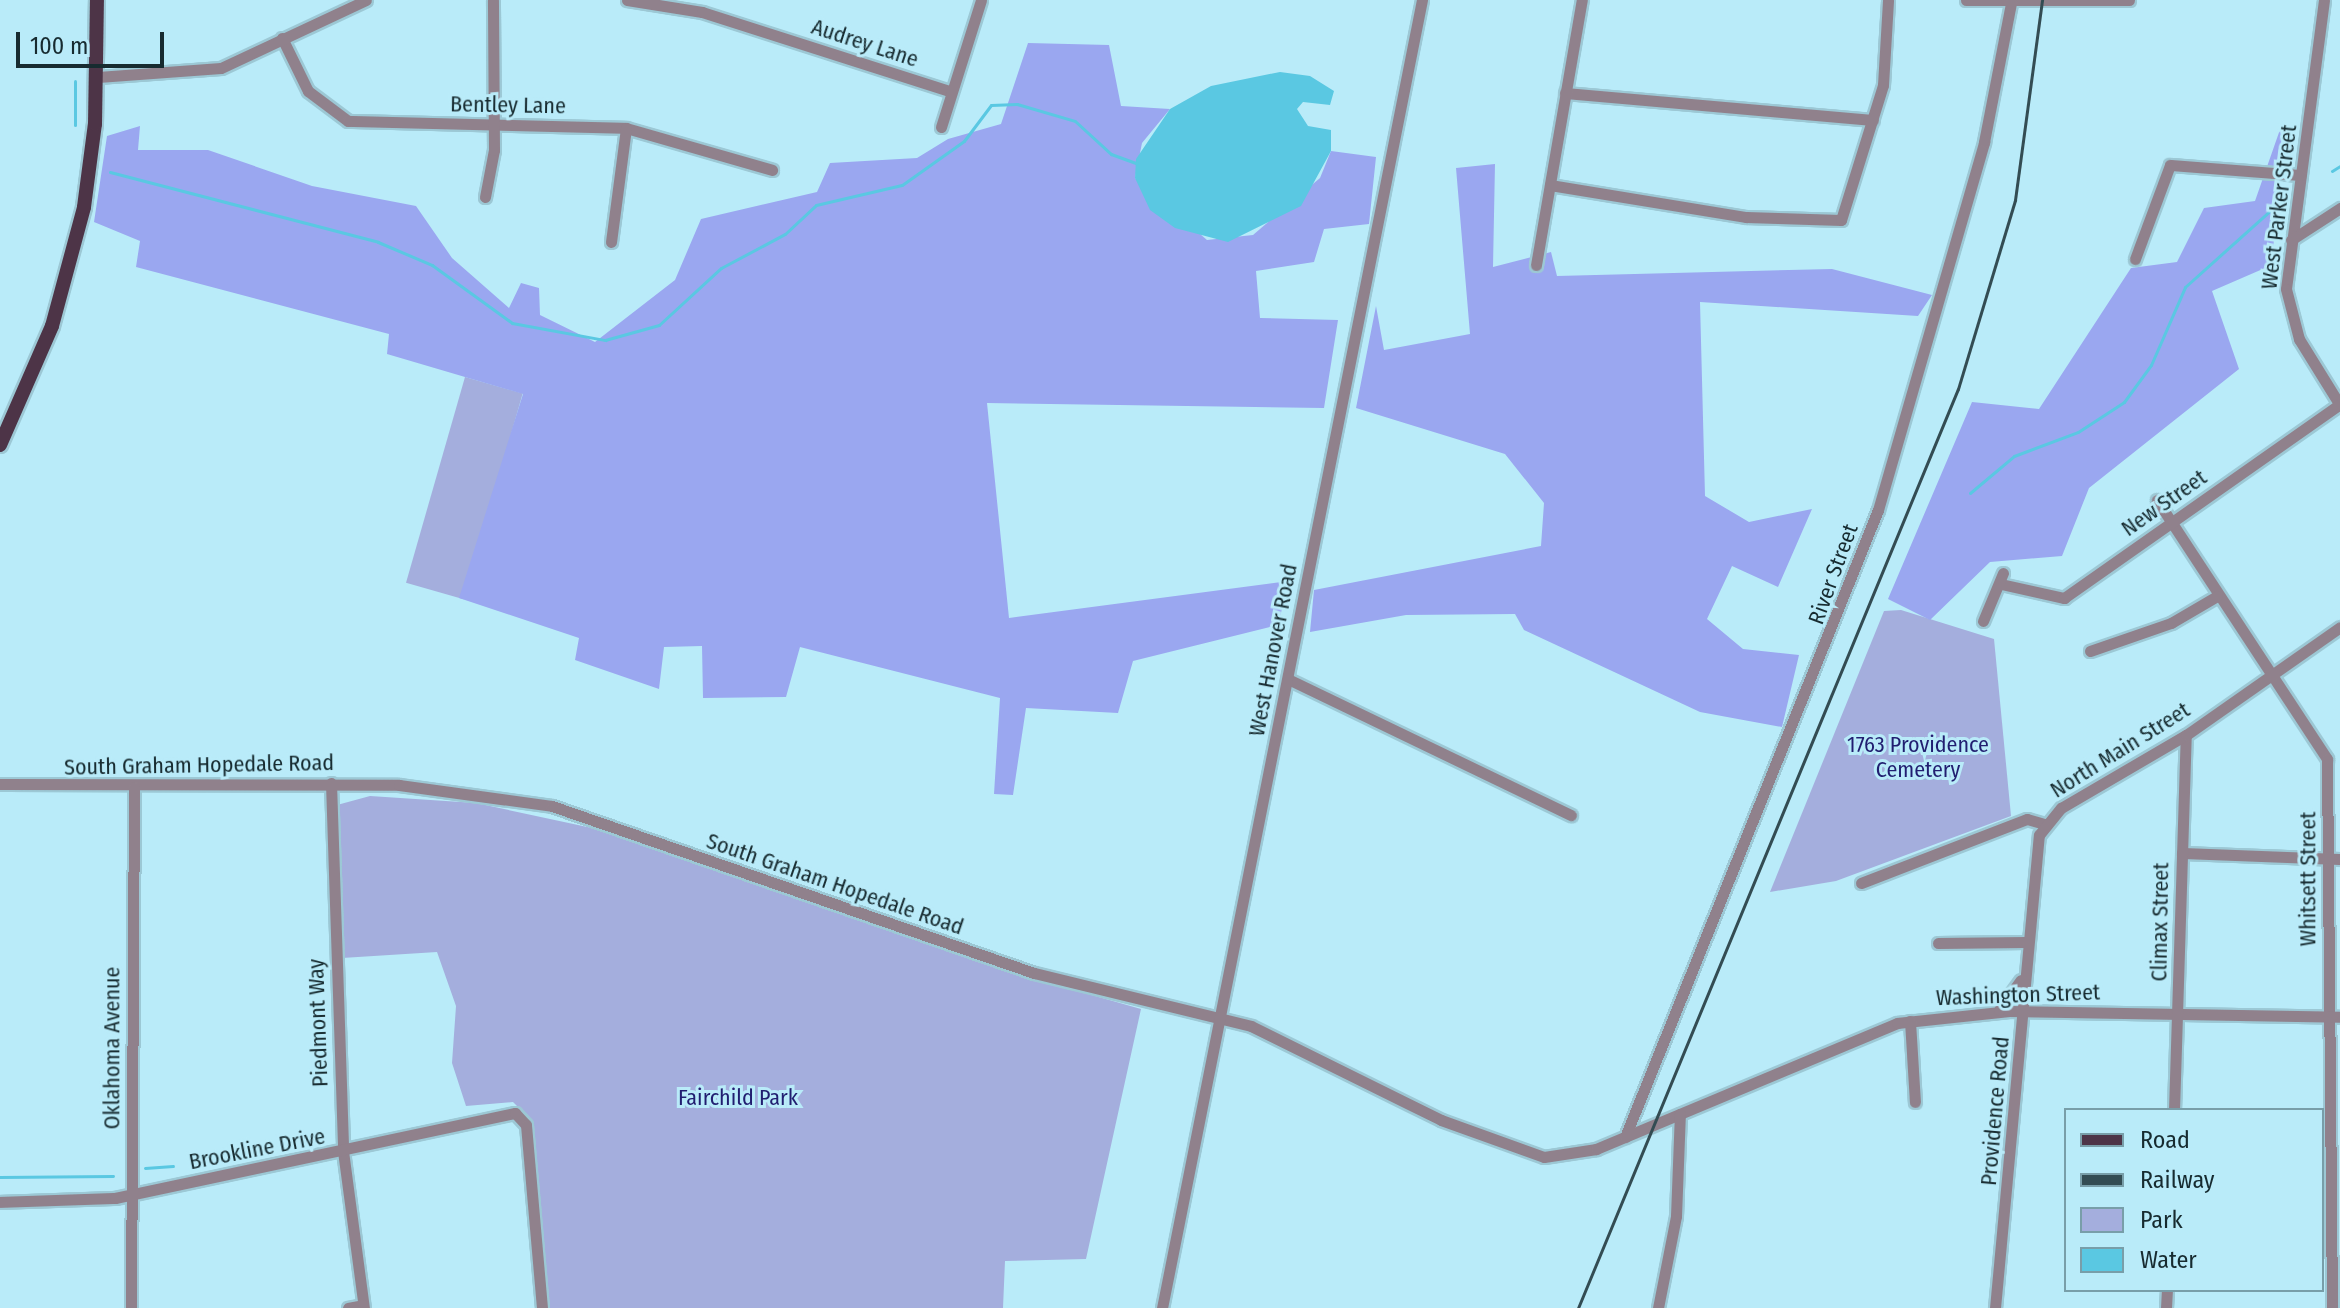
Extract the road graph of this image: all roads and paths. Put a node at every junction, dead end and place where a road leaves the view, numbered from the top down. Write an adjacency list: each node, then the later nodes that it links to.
1 (97, 0): 14 (main road)
2 (366, 0): 13 (street)
3 (493, 0): 18 (street)
4 (627, 0): 15 (street, Audrey Lane)
5 (981, 0): 15 (street)
6 (1422, 0): 39 (street, West Hanover Road)
7 (1582, 0): 16 (street)
8 (1888, 0): 17 (street)
9 (1966, 0): 12 (street)
10 (2129, 0): 12 (street)
11 (2324, 0): 22 (street, West Parker Street)
12 (2011, 3): 62 (street, River Street)
13 (282, 38): 14 (street); 18 (street, Bentley Lane)
14 (98, 77): 31 (main road)
15 (952, 92): 19 (street)
16 (1565, 93): 17 (street); 23 (street)
17 (1873, 120): 23 (street)
18 (494, 125): 20 (street, Bentley Lane); 24 (street)
19 (941, 127)
20 (626, 128): 21 (street, Bentley Lane); 27 (street)
21 (772, 170)
22 (2301, 175): 26 (street, West Parker Street); 28 (street)
23 (1550, 185): 29 (street)
24 (485, 197)
25 (2340, 208): 26 (street)
26 (2291, 240): 30 (street, West Parker Street)
27 (611, 242)
28 (2135, 259)
29 (1536, 265)
30 (2340, 404): 33 (street, New Street)
31 (0, 445)
32 (2157, 500): 33 (street, Whitsett Street)
33 (2169, 523): 34 (street, Whitsett Street); 35 (street, New Street)
34 (2217, 596): 37 (street); 38 (street, Whitsett Street)
35 (1983, 621)
36 (2340, 627): 38 (street, North Main Street)
37 (2090, 651)
38 (2271, 674): 40 (street, North Main Street); 47 (street, Whitsett Street)
39 (1288, 679): 44 (street); 57 (street, West Hanover Road)
40 (2186, 735): 45 (street, North Main Street); 46 (street, Climax Street)
41 (331, 783): 43 (street, South Graham Hopedale Road); 57 (street, South Graham Hopedale Road); 63 (street, Piedmont Way)
42 (0, 784): 43 (street, South Graham Hopedale Road)
43 (134, 787): 65 (street, Oklahoma Avenue)
44 (1571, 815)
45 (2045, 824): 49 (street, North Main Street); 50 (street, Providence Road)
46 (2182, 853): 47 (street); 55 (street, Climax Street)
47 (2327, 857): 48 (street); 56 (street, Whitsett Street)
48 (2340, 859)
49 (1861, 883)
50 (2026, 942): 51 (street); 52 (street, Providence Road)
51 (1938, 943)
52 (2024, 972): 53 (street, Providence Road); 54 (street)
53 (2024, 1011): 54 (street, Washington Street); 55 (street, Washington Street); 73 (street, Providence Road)
54 (1995, 1012): 58 (street, Washington Street)
55 (2178, 1013): 56 (street, Washington Street); 60 (street, Climax Street)
56 (2335, 1017): 64 (street, Whitsett Street)
57 (1223, 1018): 62 (street, South Graham Hopedale Road); 71 (street, West Hanover Road)
58 (1910, 1021): 59 (street); 61 (street, Washington Street)
59 (1915, 1102)
60 (2174, 1108)
61 (1680, 1114): 62 (street, Washington Street); 72 (street)
62 (1625, 1137)
63 (343, 1151): 65 (street, Brookline Drive); 67 (street, Piedmont Way); 70 (street, Brookline Drive)
64 (2330, 1175): 74 (street, Whitsett Street)
65 (132, 1194): 66 (street, Brookline Drive); 68 (street, Oklahoma Avenue)
66 (0, 1202)
67 (364, 1306): 69 (street)
68 (131, 1308)
69 (348, 1308)
70 (542, 1308)
71 (1162, 1308)
72 (1658, 1308)
73 (1995, 1308)
74 (2332, 1308)

